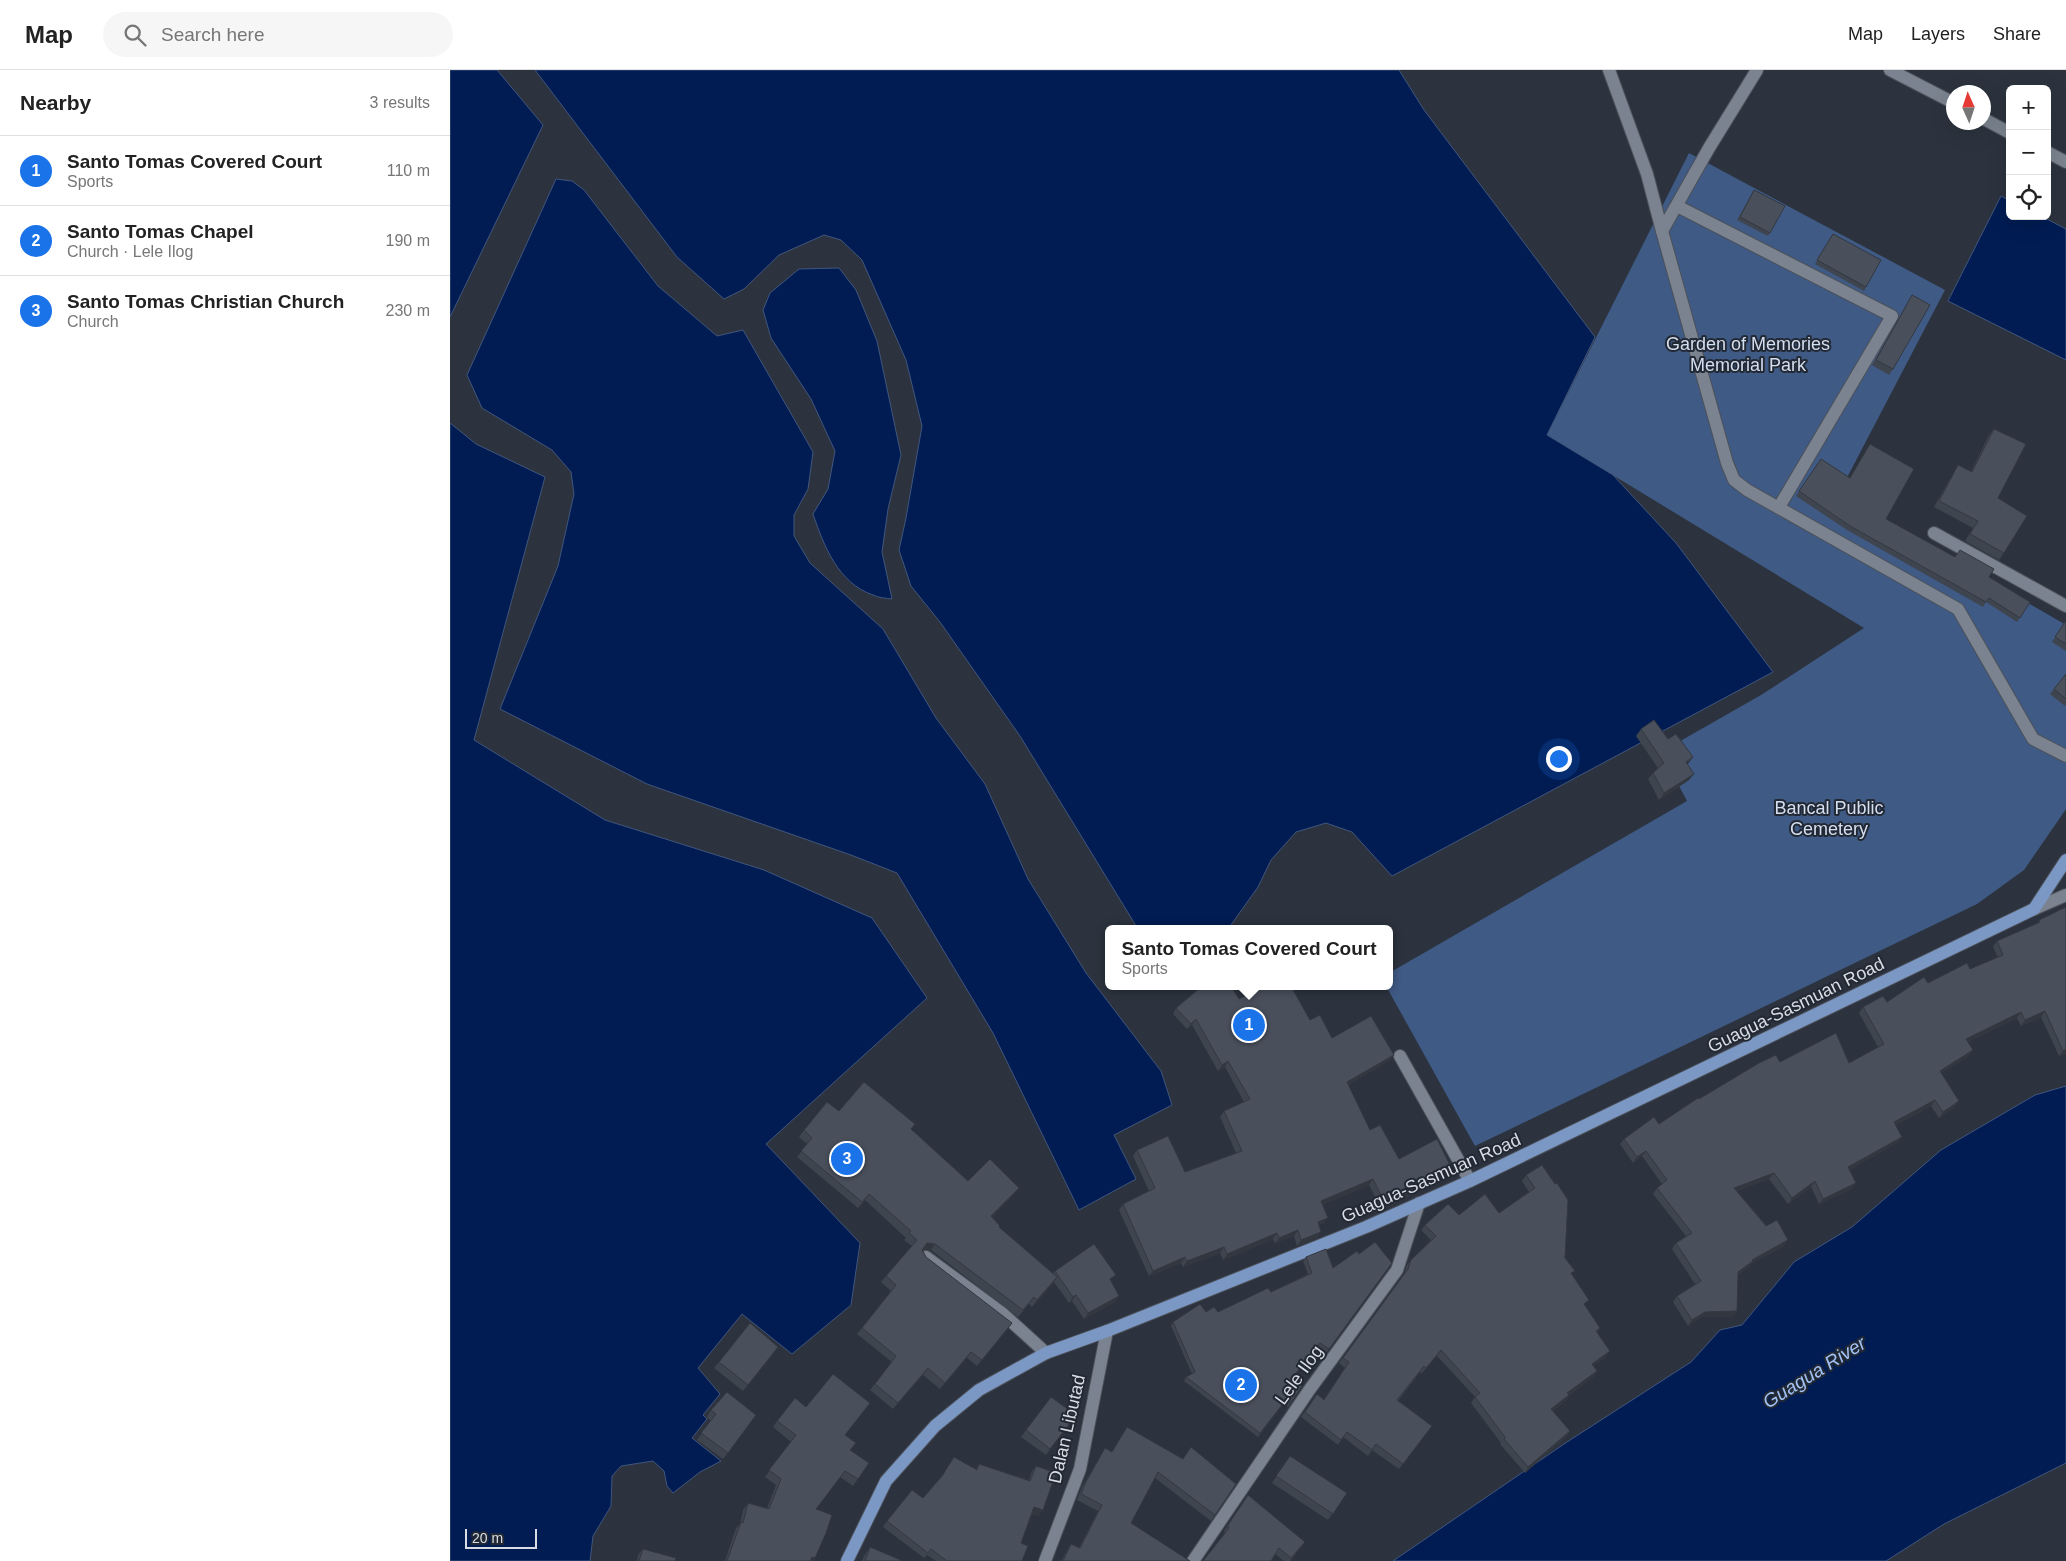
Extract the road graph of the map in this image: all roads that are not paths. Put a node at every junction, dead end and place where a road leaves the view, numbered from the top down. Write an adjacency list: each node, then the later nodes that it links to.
1 (1609, 70): 10 (street)
2 (1757, 70): 9 (street)
3 (1890, 70): 4 (street)
4 (1946, 99)
5 (1991, 123): 6 (street)
6 (2006, 131)
7 (2051, 154): 8 (street)
8 (2066, 162)
9 (1678, 206): 10 (street); 11 (street)
10 (1662, 231): 11 (street)
11 (1779, 507): 14 (street)
12 (1934, 533): 13 (street)
13 (2066, 606)
14 (2066, 756)
15 (2066, 860): 17 (main road)
16 (2066, 894): 17 (street)
17 (2034, 909): 19 (main road, Guagua-Sasmuan Road)
18 (1400, 1056): 19 (street)
19 (1470, 1181): 20 (main road, Guagua-Sasmuan Road)
20 (1419, 1203): 22 (main road, Guagua-Sasmuan Road); 26 (street, Lele Ilog)
21 (926, 1257): 23 (street)
22 (1107, 1331): 23 (main road, Guagua-Sasmuan Road); 25 (street, Dalan Libutad)
23 (1046, 1353): 24 (main road, Guagua-Sasmuan Road)
24 (847, 1561)
25 (1045, 1561)
26 (1192, 1561)

